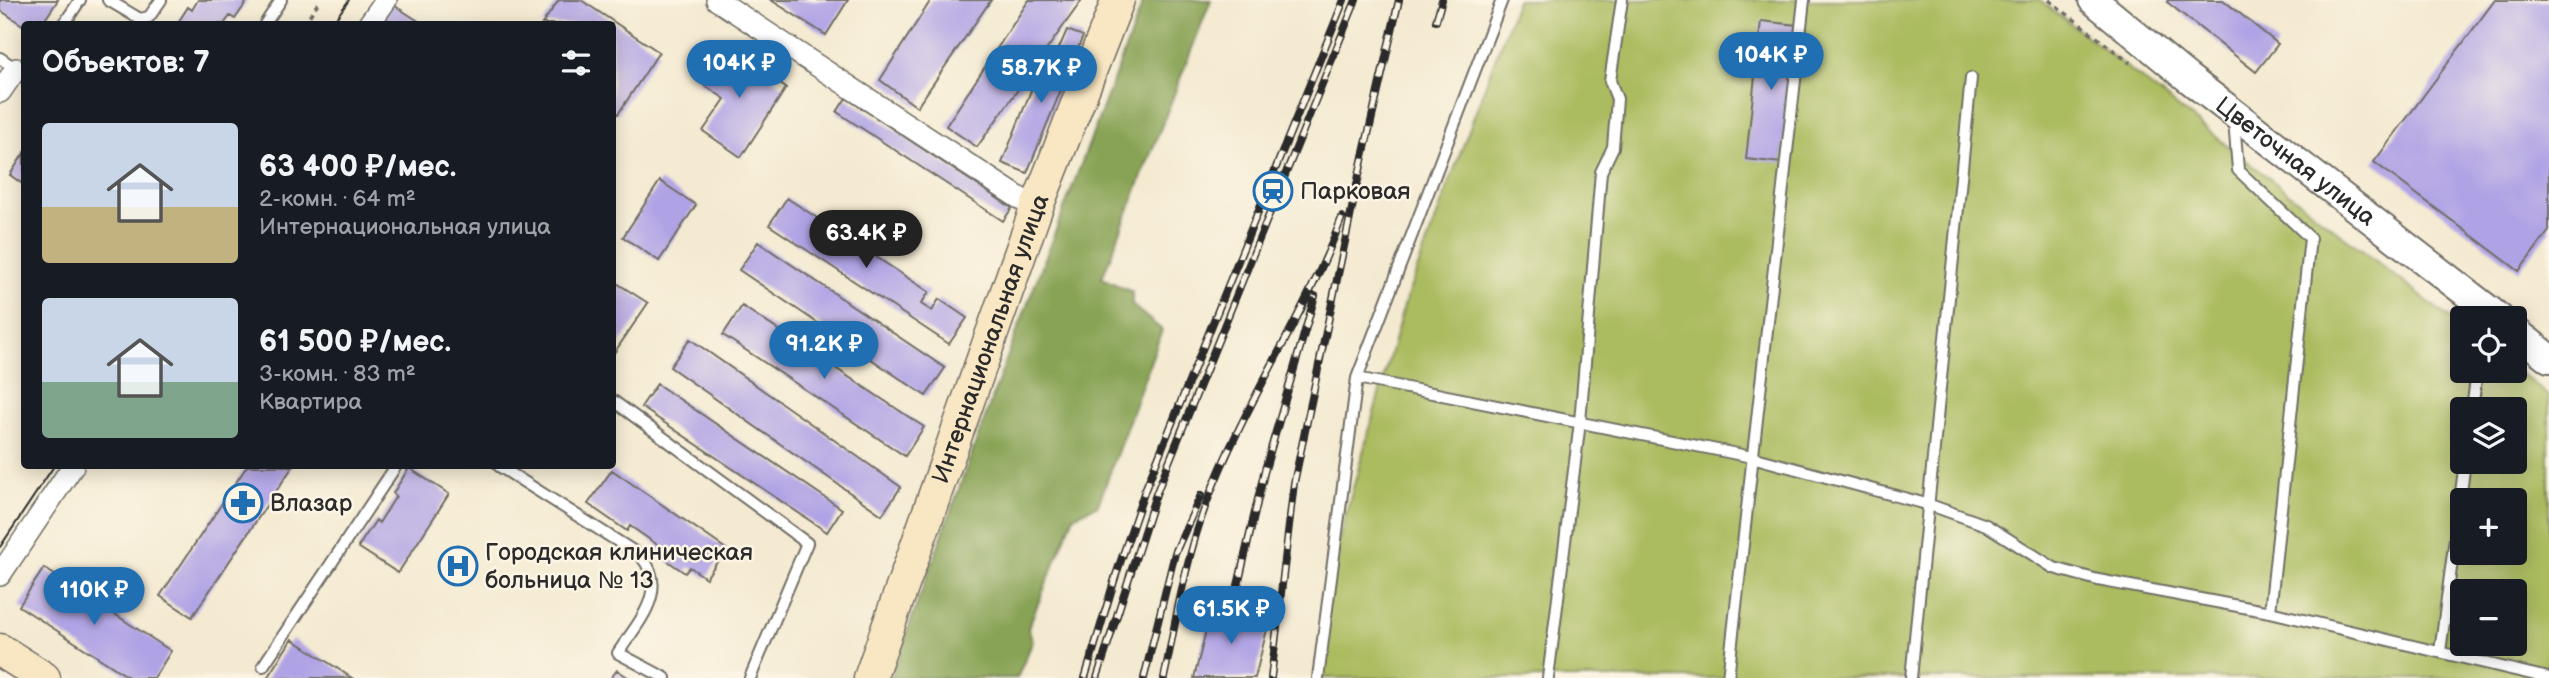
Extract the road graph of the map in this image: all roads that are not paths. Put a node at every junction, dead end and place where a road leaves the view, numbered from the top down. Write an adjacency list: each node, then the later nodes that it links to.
1 (80, 0): 12 (lane)
2 (108, 0): 3 (lane)
3 (162, 0)
4 (281, 0): 13 (lane)
5 (386, 0): 14 (street)
6 (717, 0): 19 (street)
7 (1118, 0): 19 (main road, Интернациональная улица)
8 (1502, 0): 23 (lane)
9 (1622, 0): 25 (lane)
10 (1804, 0): 26 (lane)
11 (2093, 0): 18 (street, Цветочная улица)
12 (66, 21)
13 (267, 21)
14 (371, 21)
15 (14, 67): 17 (street)
16 (1971, 78): 31 (lane)
17 (0, 92)
18 (2234, 111): 20 (street, Цветочная улица); 33 (lane)
19 (1036, 209): 40 (main road, Интернациональная улица)
20 (2484, 306)
21 (2527, 341): 22 (street)
22 (2549, 358)
23 (1357, 378): 25 (lane); 41 (lane)
24 (616, 403): 39 (lane)
25 (1580, 422): 26 (lane); 42 (lane)
26 (1752, 457): 31 (lane); 43 (lane)
27 (71, 469): 32 (street)
28 (394, 469): 36 (lane)
29 (504, 469): 38 (lane)
30 (2463, 474): 35 (lane)
31 (1930, 505): 33 (lane); 44 (lane)
32 (0, 575)
33 (2270, 612): 35 (lane)
34 (0, 650): 37 (main road)
35 (2440, 652): 45 (lane)
36 (263, 666)
37 (44, 678)
38 (666, 678)
39 (750, 678)
40 (870, 678)
41 (1318, 678)
42 (1548, 678)
43 (1728, 678)
44 (1911, 678)
45 (2548, 678)

